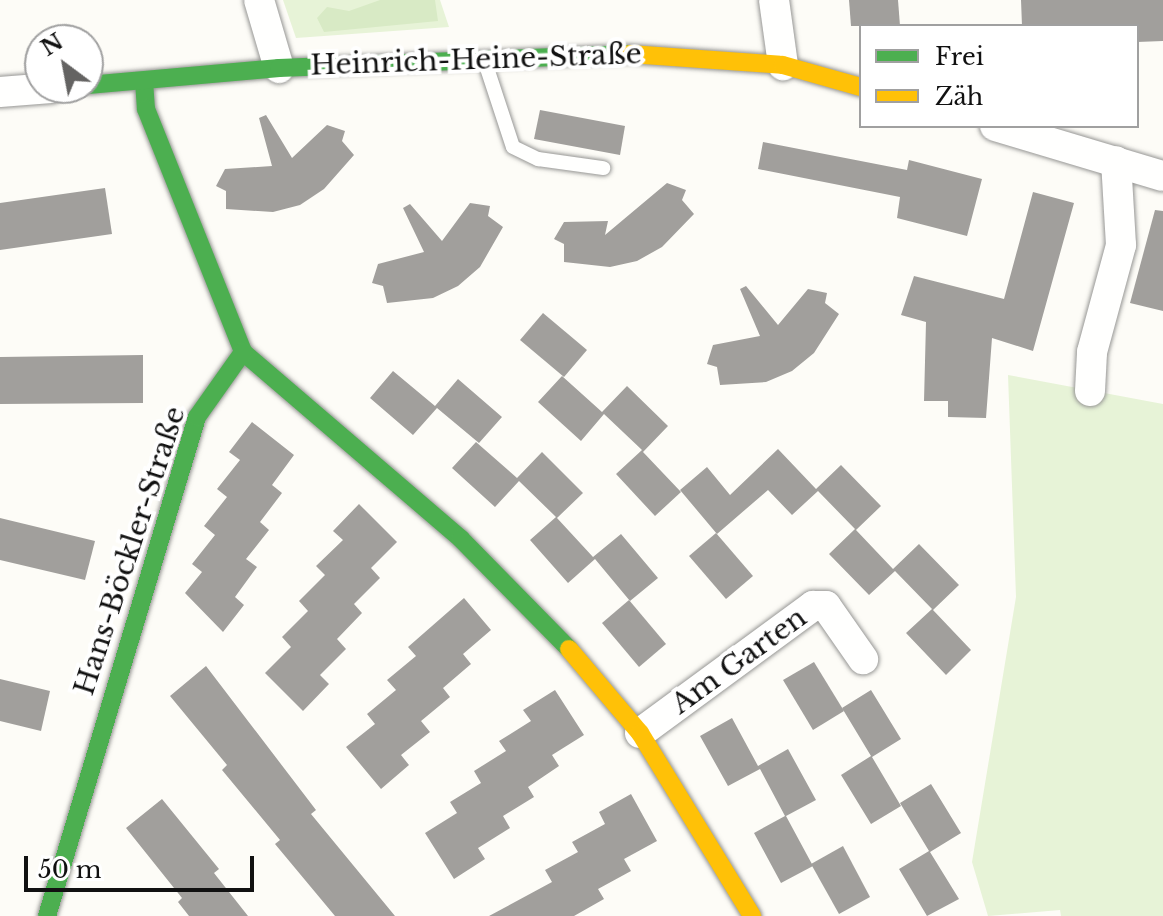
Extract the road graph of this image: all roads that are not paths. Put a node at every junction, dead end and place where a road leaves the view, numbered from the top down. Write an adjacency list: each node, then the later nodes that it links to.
1 (259, 0): 5 (street)
2 (774, 0): 4 (street)
3 (484, 55): 4 (street, Heinrich-Heine-Straße); 5 (street, Heinrich-Heine-Straße); 13 (lane)
4 (783, 65): 8 (street, Heinrich-Heine-Straße)
5 (279, 68): 6 (street, Heinrich-Heine-Straße)
6 (144, 81): 7 (street, Heinrich-Heine-Straße); 15 (street)
7 (104, 84)
8 (859, 86)
9 (24, 90): 10 (street)
10 (0, 92)
11 (1002, 128): 12 (street)
12 (1116, 161): 14 (street); 16 (street)
13 (603, 168)
14 (1163, 176)
15 (243, 352): 18 (street); 19 (street, Hans-Böckler-Straße)
16 (1090, 391)
17 (863, 659): 18 (street, Am Garten)
18 (640, 733): 20 (street)
19 (47, 916)
20 (752, 916)

